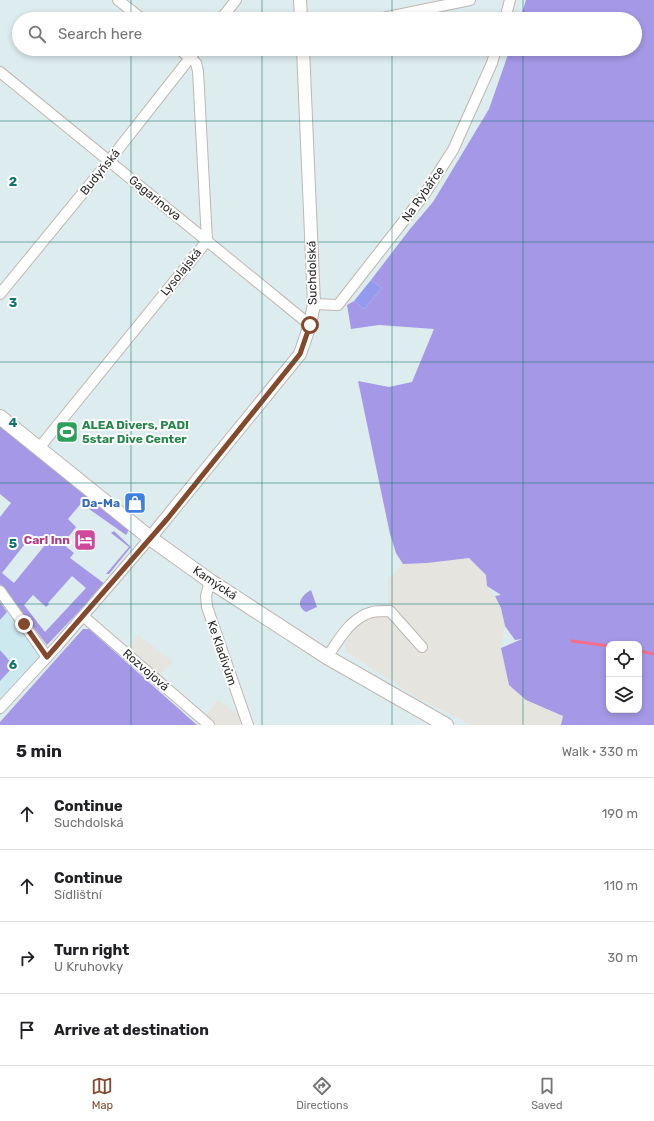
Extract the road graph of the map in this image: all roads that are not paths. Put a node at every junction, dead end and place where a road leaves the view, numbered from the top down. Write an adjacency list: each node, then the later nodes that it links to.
1 (118, 0): 6 (street)
2 (236, 0): 7 (street)
3 (300, 0): 8 (street)
4 (470, 0): 9 (street)
5 (510, 0): 10 (street)
6 (133, 12)
7 (226, 12)
8 (301, 12)
9 (412, 12)
10 (507, 12)
11 (188, 56): 14 (street)
12 (303, 56): 19 (street, Suchdolská)
13 (494, 56): 19 (street, Na Rybářce)
14 (190, 58): 16 (street, Budyňská); 17 (street, Lysolajská)
15 (0, 72): 16 (street, Gagarinova)
16 (109, 161): 17 (street, Gagarinova); 18 (street, Budyňská)
17 (207, 241): 20 (street, Gagarinova); 22 (street, Lysolajská)
18 (0, 294)
19 (314, 304): 20 (street, Suchdolská)
20 (310, 325): 23 (street, Suchdolská)
21 (0, 417): 22 (main road, Kamýcká)
22 (39, 448): 23 (main road, Kamýcká)
23 (150, 538): 24 (main road, Kamýcká); 26 (street)
24 (210, 581): 29 (main road, Kamýcká); 32 (street, Ke Kladivům)
25 (0, 591): 28 (street)
26 (83, 616): 28 (street); 31 (street, Rozvojová)
27 (422, 647): 29 (street)
28 (47, 657): 30 (street)
29 (327, 657): 33 (main road, Kamýcká)
30 (0, 708)
31 (209, 725)
32 (248, 725)
33 (446, 725)

